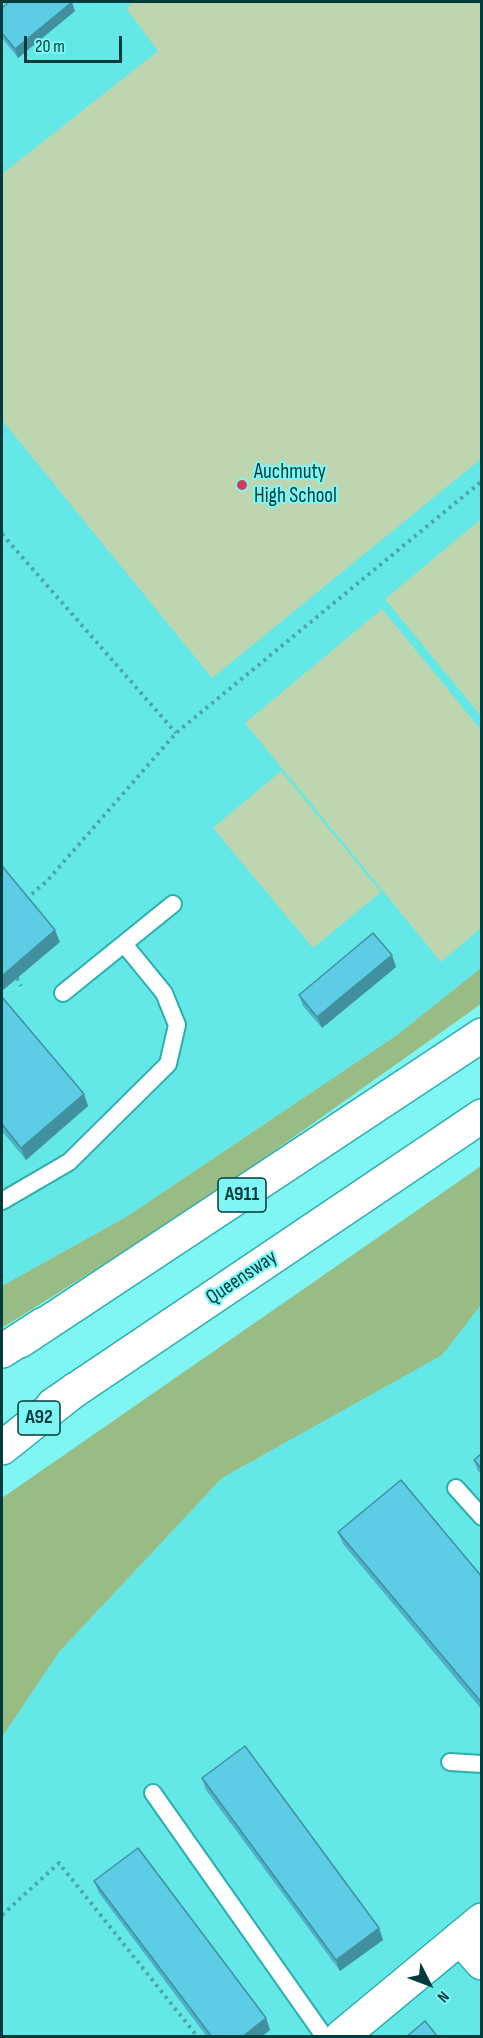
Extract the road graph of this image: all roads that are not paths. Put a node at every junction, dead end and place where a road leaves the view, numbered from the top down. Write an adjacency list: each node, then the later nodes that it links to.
1 (173, 904): 2 (lane)
2 (124, 944): 3 (lane); 6 (lane)
3 (63, 993)
4 (482, 1035): 7 (main road, A911)
5 (482, 1116): 8 (main road, Queensway)
6 (2, 1202)
7 (2, 1352)
8 (76, 1389): 9 (main road, Queensway); 10 (main road, A92)
9 (2, 1439)
10 (2, 1448)
11 (456, 1488): 12 (lane)
12 (482, 1517)
13 (450, 1762): 14 (lane)
14 (482, 1764)
15 (153, 1793): 18 (lane)
16 (471, 1929): 17 (main road); 19 (main road)
17 (482, 1963)
18 (324, 2037)
19 (342, 2037)

